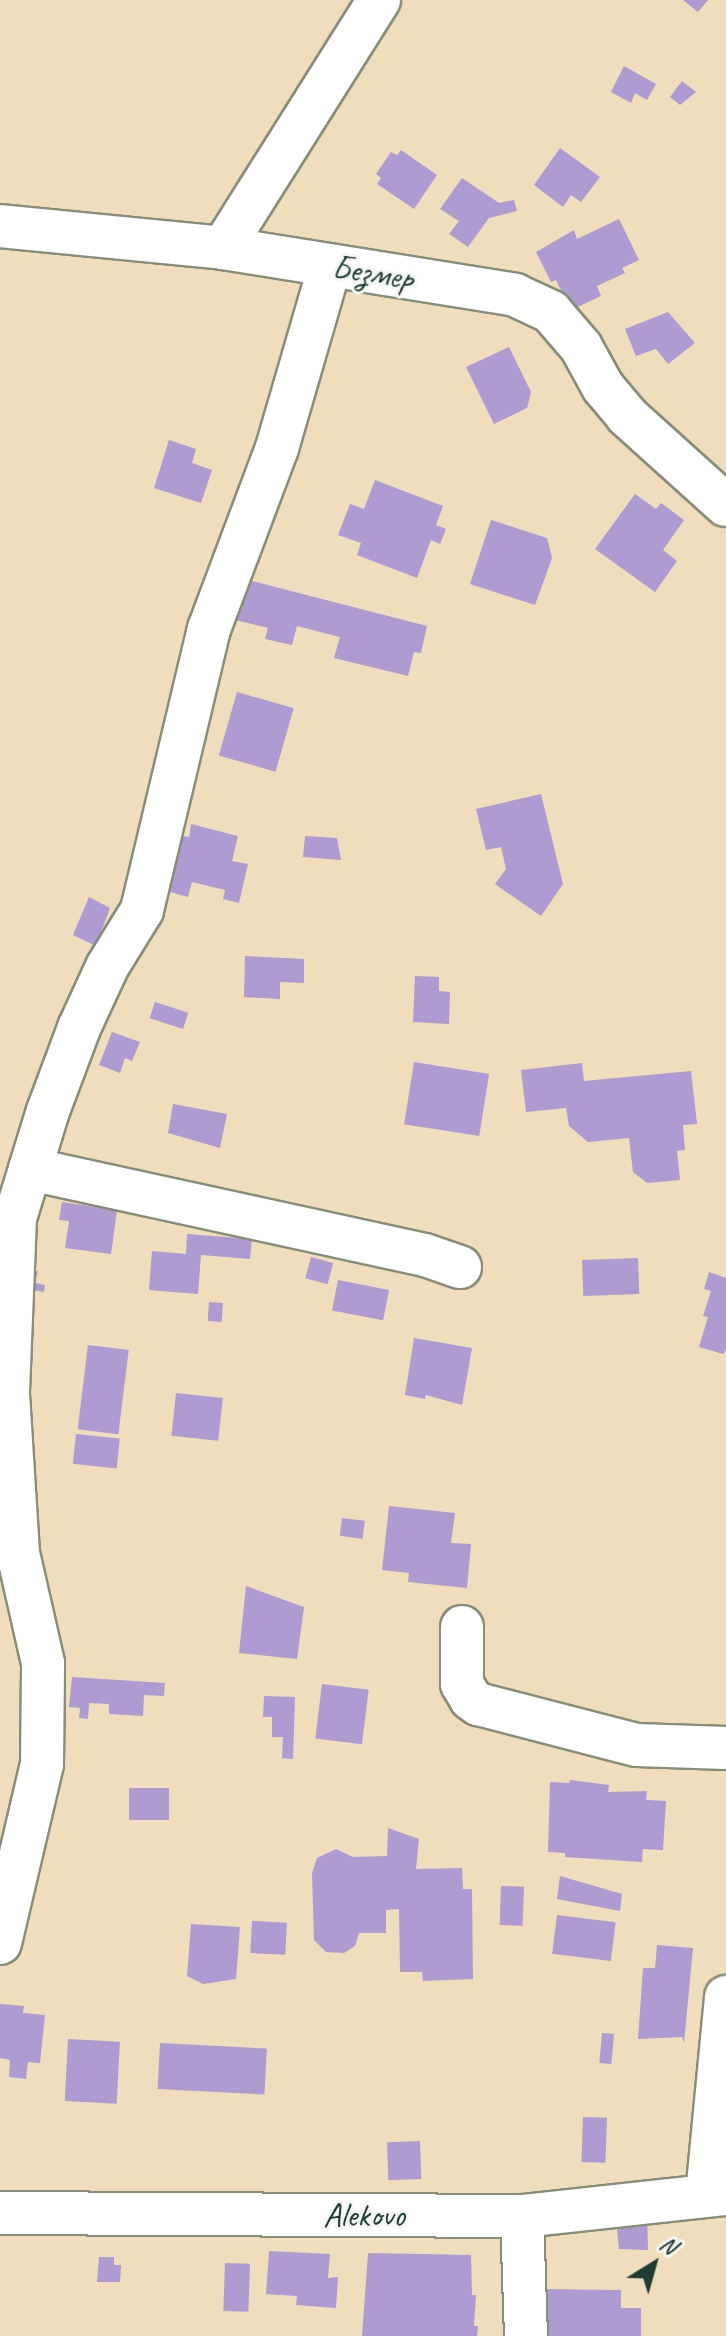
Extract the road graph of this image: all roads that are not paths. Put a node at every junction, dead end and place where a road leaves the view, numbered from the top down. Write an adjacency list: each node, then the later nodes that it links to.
1 (379, 0): 3 (street)
2 (0, 226): 3 (street, Безмер)
3 (223, 248): 4 (street, Безмер)
4 (330, 266): 5 (street, Безмер); 6 (street)
5 (726, 505)
6 (30, 1169): 7 (street); 10 (street)
7 (460, 1267)
8 (462, 1627): 9 (street)
9 (726, 1748)
10 (0, 1943)
11 (726, 1997): 12 (street)
12 (716, 2195): 14 (street, Alekovo)
13 (0, 2213): 14 (street, Alekovo)
14 (522, 2216): 15 (street)
15 (526, 2336)

